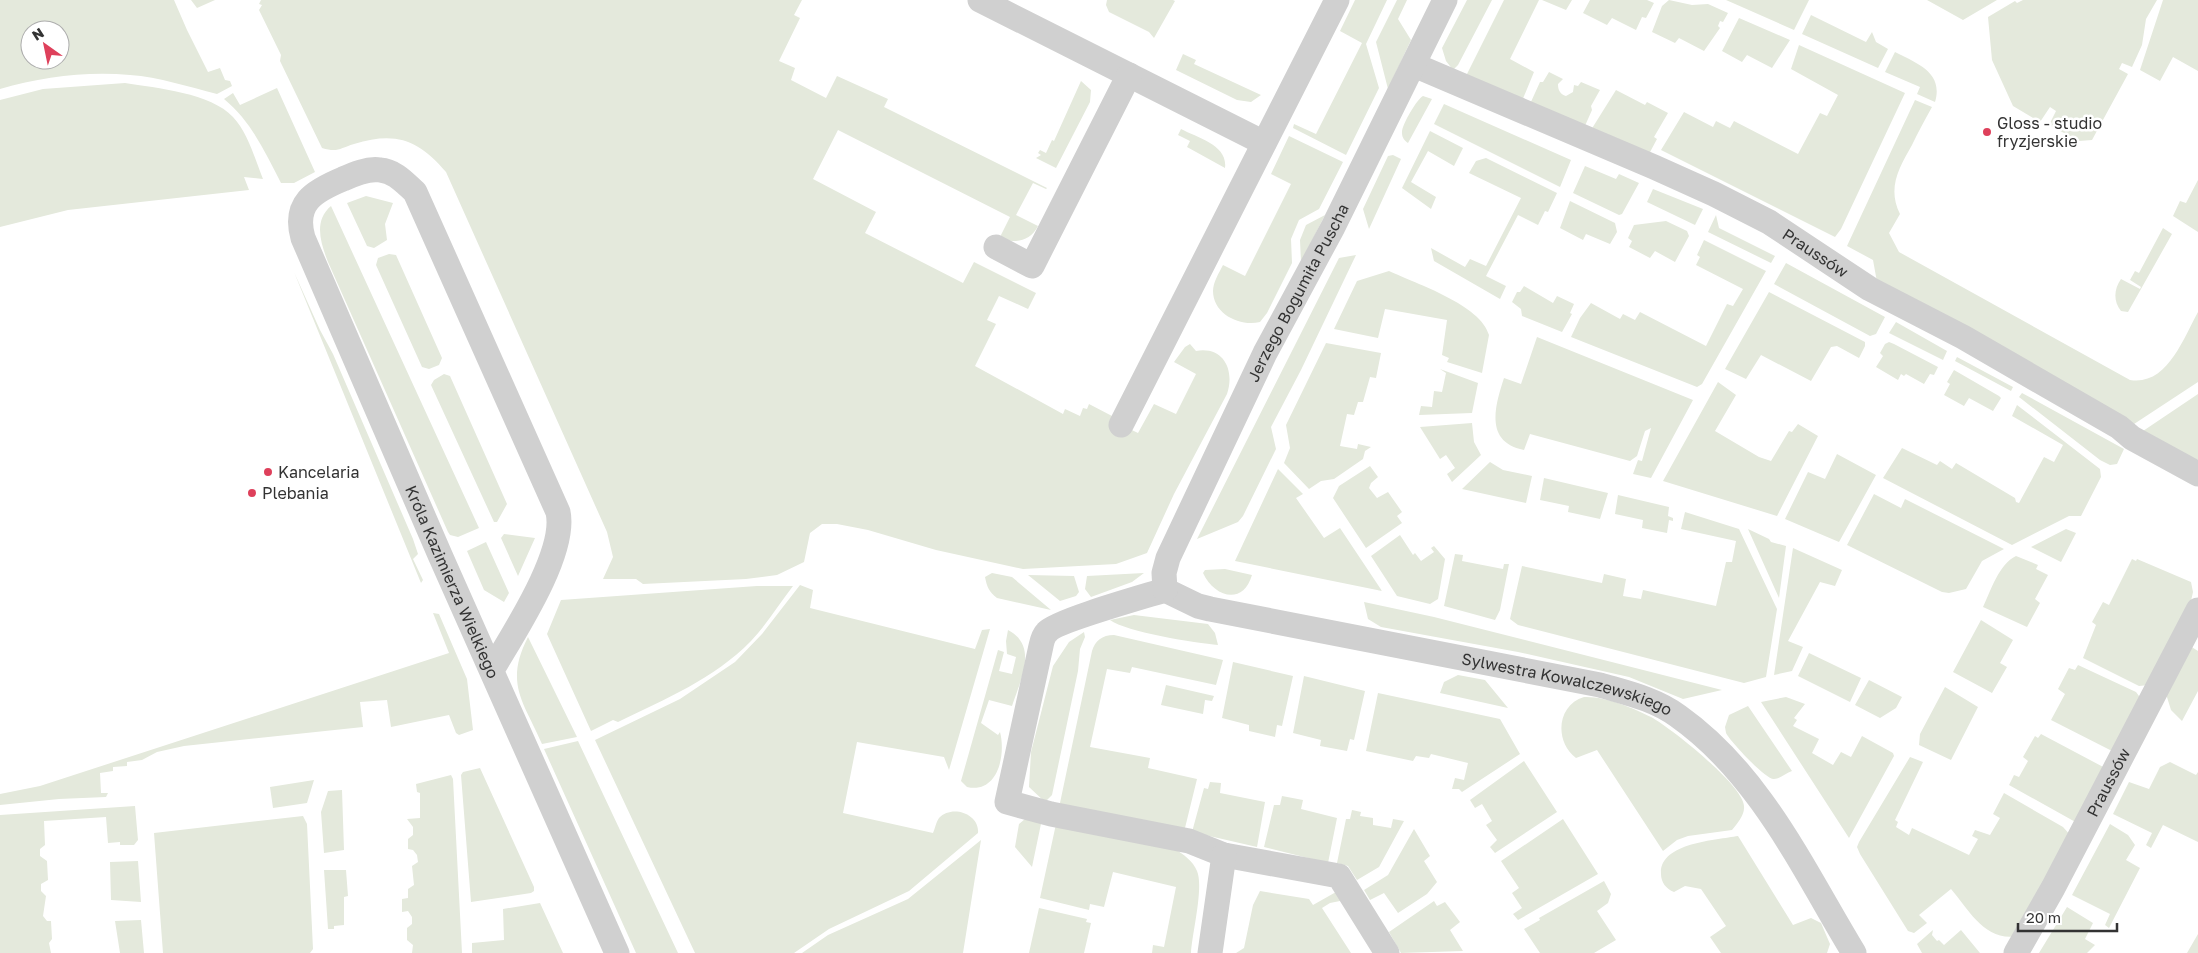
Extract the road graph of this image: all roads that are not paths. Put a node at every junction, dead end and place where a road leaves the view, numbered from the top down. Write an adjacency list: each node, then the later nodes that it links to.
1 (980, 0): 5 (street)
2 (1337, 0): 6 (street)
3 (1445, 0): 4 (street, Jerzego Bogumiła Puscha)
4 (1414, 65): 9 (street, Praussów); 10 (street, Jerzego Bogumiła Puscha)
5 (1129, 75): 6 (street); 7 (street)
6 (1264, 142): 8 (street)
7 (996, 247)
8 (1121, 425)
9 (2198, 474)
10 (1166, 590): 13 (street); 17 (street, Sylwestra Kowalczewskiego)
11 (2198, 610): 18 (street, Praussów)
12 (492, 670): 12 (street, Króla Kazimierza Wielkiego); 14 (street, Króla Kazimierza Wielkiego)
13 (1224, 855): 15 (street); 16 (street)
14 (617, 953)
15 (1210, 953)
16 (1387, 953)
17 (1854, 953)
18 (2016, 953)

